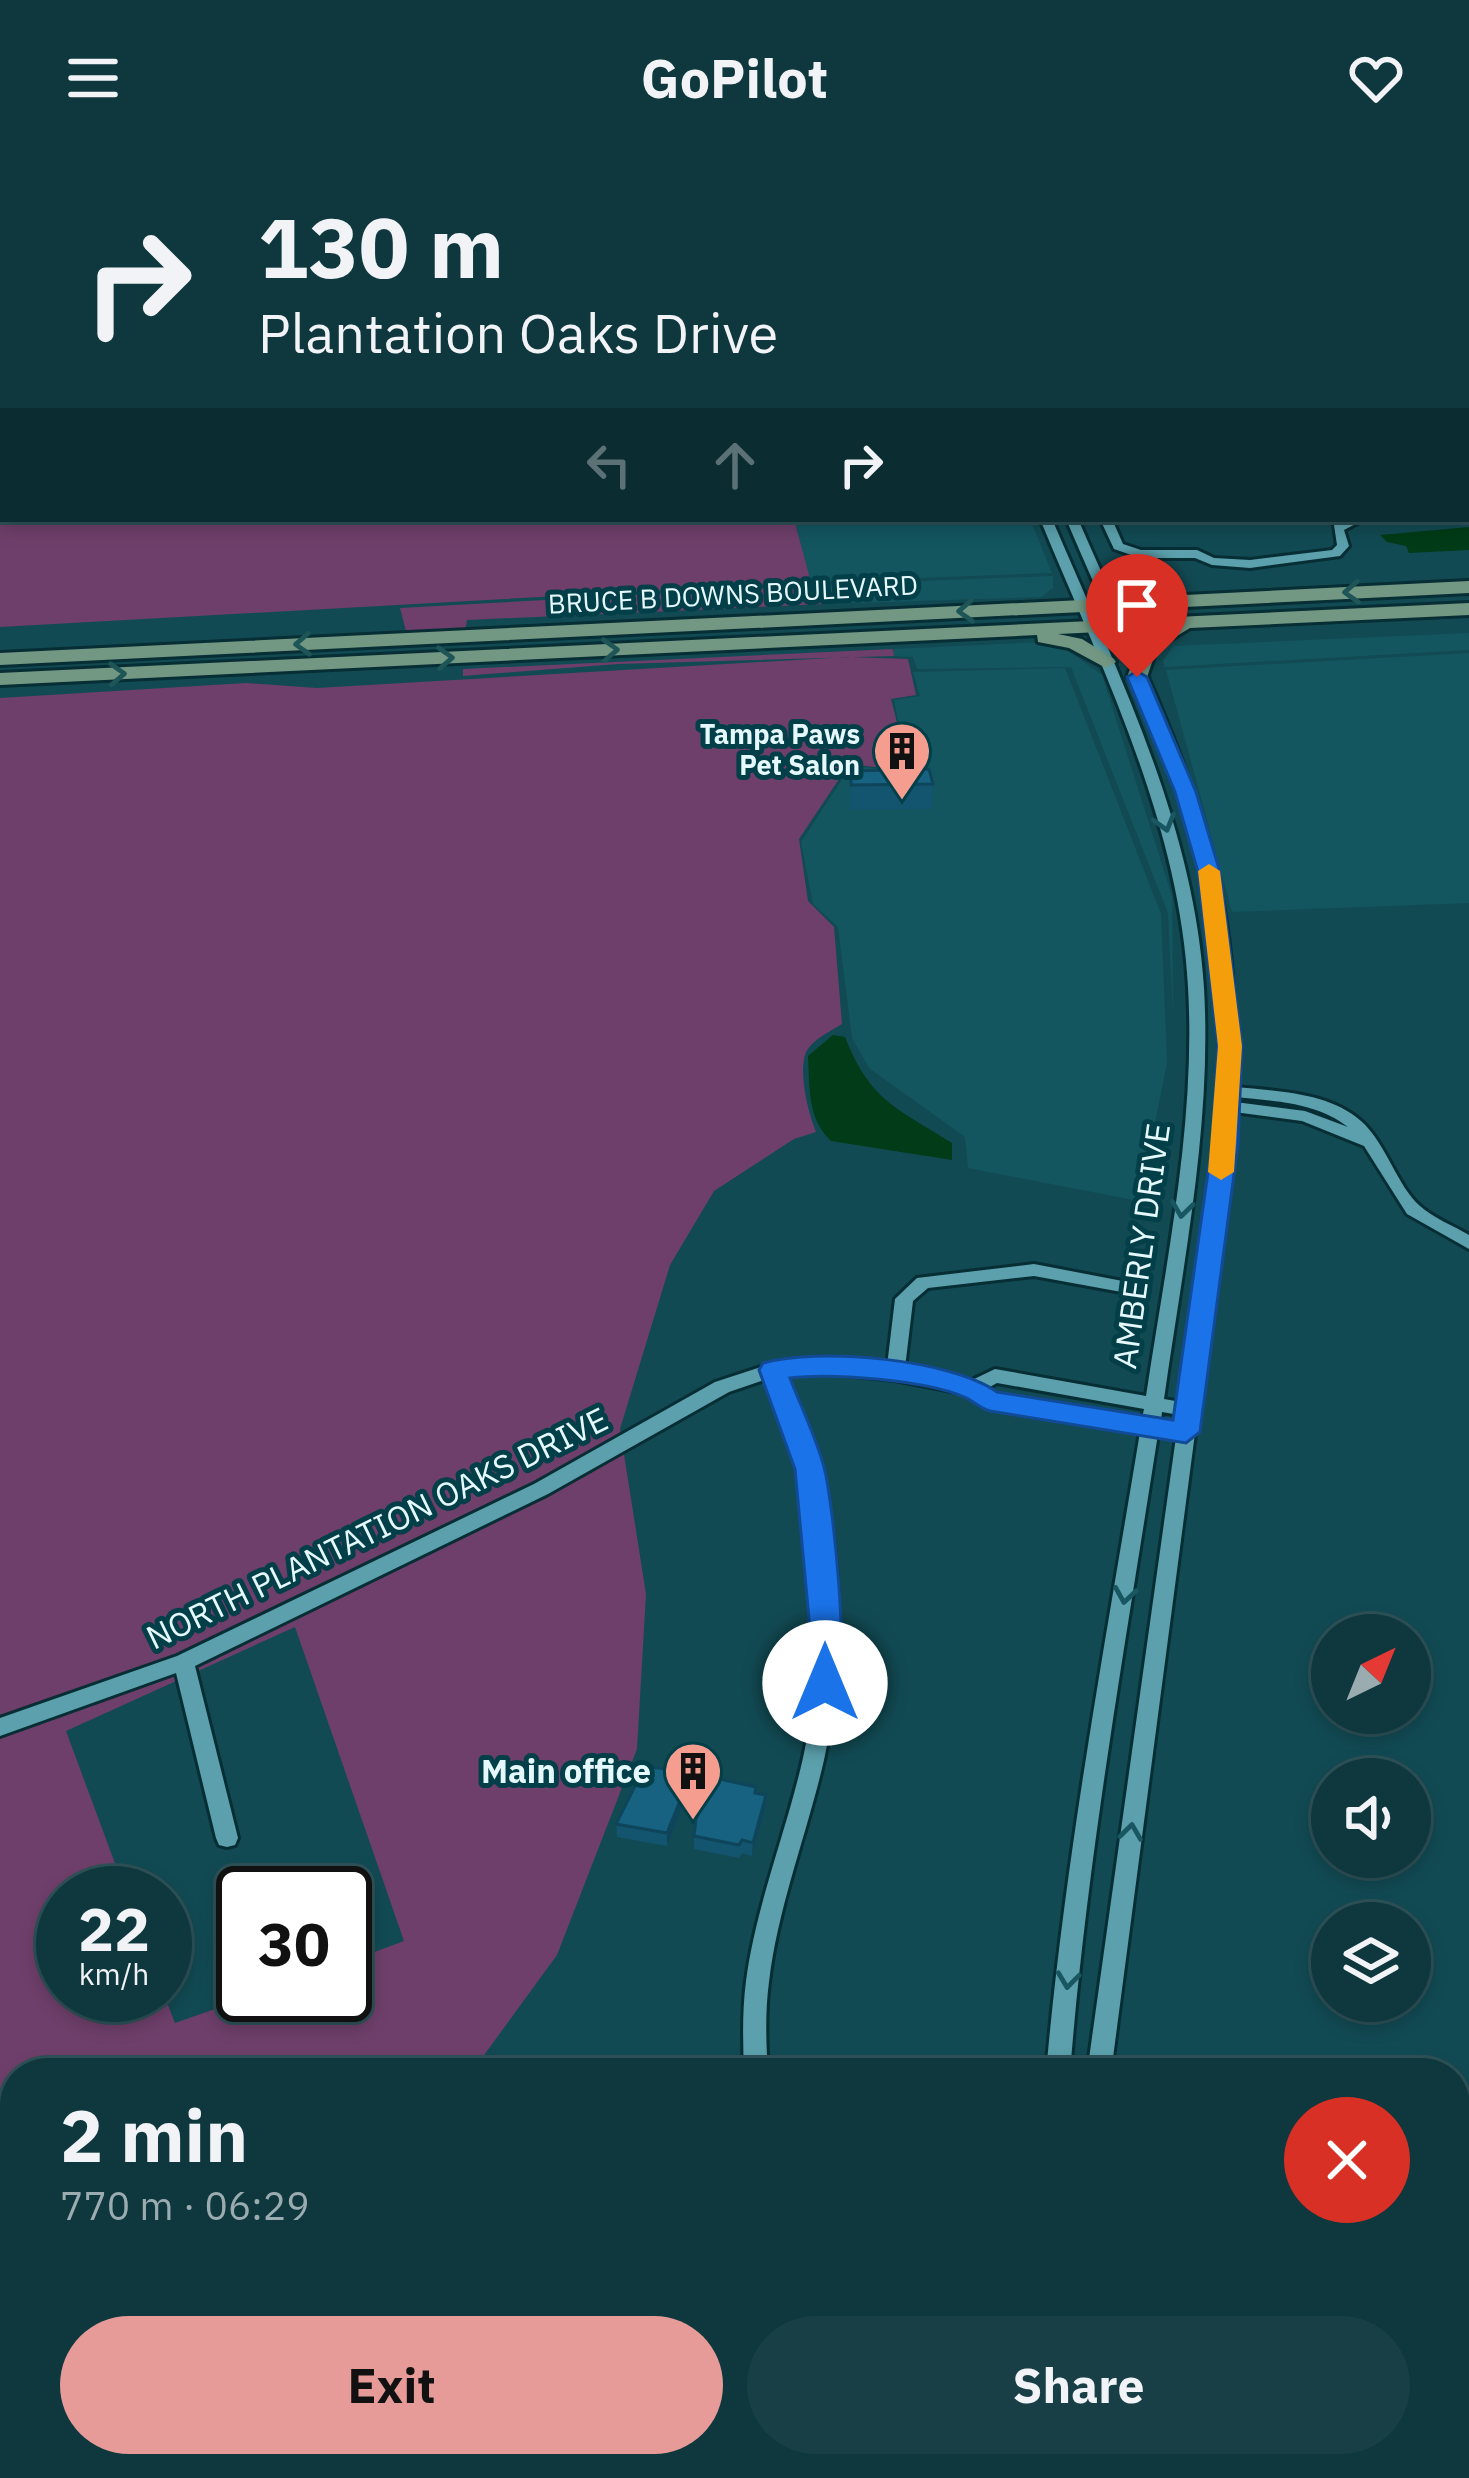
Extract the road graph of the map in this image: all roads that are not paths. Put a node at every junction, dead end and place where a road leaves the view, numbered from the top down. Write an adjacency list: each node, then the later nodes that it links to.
1 (1047, 522): 7 (street, AMBERLY DRIVE)
2 (1073, 522): 6 (street, AMBERLY DRIVE)
3 (1107, 522): 4 (street)
4 (1352, 522)
5 (1469, 586): 6 (main road, BRUCE B DOWNS BOULEVARD, one-way to 6)
6 (1107, 604): 7 (main road, BRUCE B DOWNS BOULEVARD); 11 (street, AMBERLY DRIVE)
7 (1083, 605): 10 (street, AMBERLY DRIVE); 13 (main road, BRUCE B DOWNS BOULEVARD, one-way to 13)
8 (1469, 609): 9 (main road, BRUCE B DOWNS BOULEVARD)
9 (1198, 622): 11 (main road, BRUCE B DOWNS BOULEVARD); 16 (main road)
10 (1092, 626): 11 (main road, BRUCE B DOWNS BOULEVARD); 12 (main road, BRUCE B DOWNS BOULEVARD); 15 (street, AMBERLY DRIVE)
11 (1116, 626): 16 (street, AMBERLY DRIVE)
12 (664, 647): 13 (main road, BRUCE B DOWNS BOULEVARD, one-way to 12); 15 (main road)
13 (398, 650): 14 (main road, BRUCE B DOWNS BOULEVARD, one-way to 14); 17 (main road, BRUCE B DOWNS BOULEVARD, one-way to 13)
14 (0, 659)
15 (1106, 662): 18 (street, AMBERLY DRIVE, one-way to 18)
16 (1137, 677): 19 (street, AMBERLY DRIVE)
17 (0, 680)
18 (1198, 1091): 19 (street); 25 (street, AMBERLY DRIVE, one-way to 25)
19 (1227, 1097): 20 (street); 26 (street, AMBERLY DRIVE)
20 (1469, 1243)
21 (1127, 1287): 23 (street)
22 (773, 1370): 23 (street, NORTH PLANTATION OAKS DRIVE); 29 (street, NORTH PLANTATION OAKS DRIVE); 32 (street)
23 (895, 1372): 24 (street, NORTH PLANTATION OAKS DRIVE)
24 (972, 1388): 25 (street); 27 (street)
25 (1155, 1404): 26 (street); 27 (street, AMBERLY DRIVE)
26 (1189, 1410): 28 (street, AMBERLY DRIVE)
27 (1152, 1428): 28 (street); 33 (street, AMBERLY DRIVE, one-way to 33)
28 (1186, 1432): 34 (street, AMBERLY DRIVE, one-way to 28)
29 (184, 1662): 30 (street, NORTH PLANTATION OAKS DRIVE); 31 (street)
30 (0, 1727)
31 (227, 1838)
32 (754, 2058)
33 (1060, 2058)
34 (1101, 2058)

